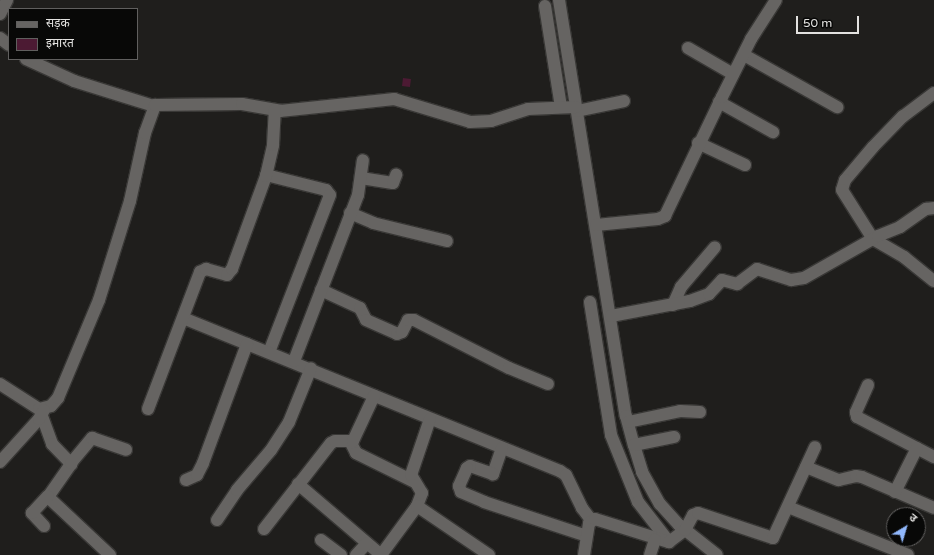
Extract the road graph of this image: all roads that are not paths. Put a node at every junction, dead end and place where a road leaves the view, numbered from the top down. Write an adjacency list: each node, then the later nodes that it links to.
1 (7, 0): 5 (street)
2 (776, 0): 9 (street)
3 (562, 3): 18 (street)
4 (545, 6): 16 (street)
5 (0, 14)
6 (0, 38): 7 (street)
7 (8, 44)
8 (688, 48): 11 (street)
9 (744, 55): 11 (street); 17 (street)
10 (27, 60): 15 (street)
11 (733, 74): 14 (street)
12 (934, 93): 30 (street)
13 (624, 101): 18 (street)
14 (719, 102): 20 (street); 21 (street)
15 (154, 106): 19 (street); 48 (street)
16 (561, 107): 18 (street); 19 (street)
17 (837, 107)
18 (577, 109): 29 (street)
19 (275, 110): 24 (street)
20 (773, 132)
21 (698, 143): 23 (street); 29 (street)
22 (363, 160): 26 (street)
23 (745, 164)
24 (266, 175): 38 (street); 40 (street)
25 (396, 175): 26 (street)
26 (361, 178): 28 (street)
27 (934, 208): 30 (street)
28 (350, 213): 31 (street); 34 (street)
29 (596, 224): 37 (street)
30 (873, 239): 33 (street); 36 (street)
31 (447, 241)
32 (715, 247): 36 (street)
33 (934, 281)
34 (320, 290): 41 (street); 44 (street)
35 (590, 302): 76 (street)
36 (673, 305): 37 (street)
37 (611, 316): 51 (street)
38 (183, 318): 39 (street); 47 (street)
39 (247, 344): 40 (street); 63 (street)
40 (269, 352): 41 (street)
41 (294, 361): 42 (street)
42 (311, 368): 46 (street); 71 (street)
43 (0, 384): 48 (street)
44 (548, 384)
45 (868, 385): 57 (street)
46 (374, 396): 50 (street); 53 (street)
47 (148, 408)
48 (43, 412): 60 (street); 61 (street)
49 (700, 412): 51 (street)
50 (430, 419): 56 (street); 64 (street)
51 (628, 422): 54 (street)
52 (674, 437): 54 (street)
53 (351, 443): 64 (street); 65 (street)
54 (634, 445): 76 (street)
55 (815, 447): 62 (street)
56 (502, 448): 72 (street); 75 (street)
57 (917, 448): 59 (street); 66 (street)
58 (126, 450): 61 (street)
59 (934, 457)
60 (0, 462)
61 (71, 462): 67 (street)
62 (806, 467): 66 (street); 69 (street)
63 (186, 480)
64 (413, 481): 68 (street)
65 (298, 484): 74 (street); 79 (street)
66 (896, 492): 70 (street)
67 (48, 496): 73 (street); 81 (street)
68 (417, 506): 84 (street); 85 (street)
69 (788, 506): 76 (street); 89 (street)
70 (934, 508)
71 (217, 520)
72 (591, 520): 75 (street); 78 (street)
73 (44, 526)
74 (264, 529)
75 (587, 536): 86 (street)
76 (678, 536): 78 (street); 80 (street)
77 (321, 540): 82 (street)
78 (655, 540): 87 (street)
79 (367, 542): 83 (street); 84 (street)
80 (699, 551): 88 (street)
81 (110, 555)
82 (341, 555)
83 (356, 555)
84 (381, 555)
85 (489, 555)
86 (584, 555)
87 (650, 555)
88 (717, 555)
89 (908, 555)

